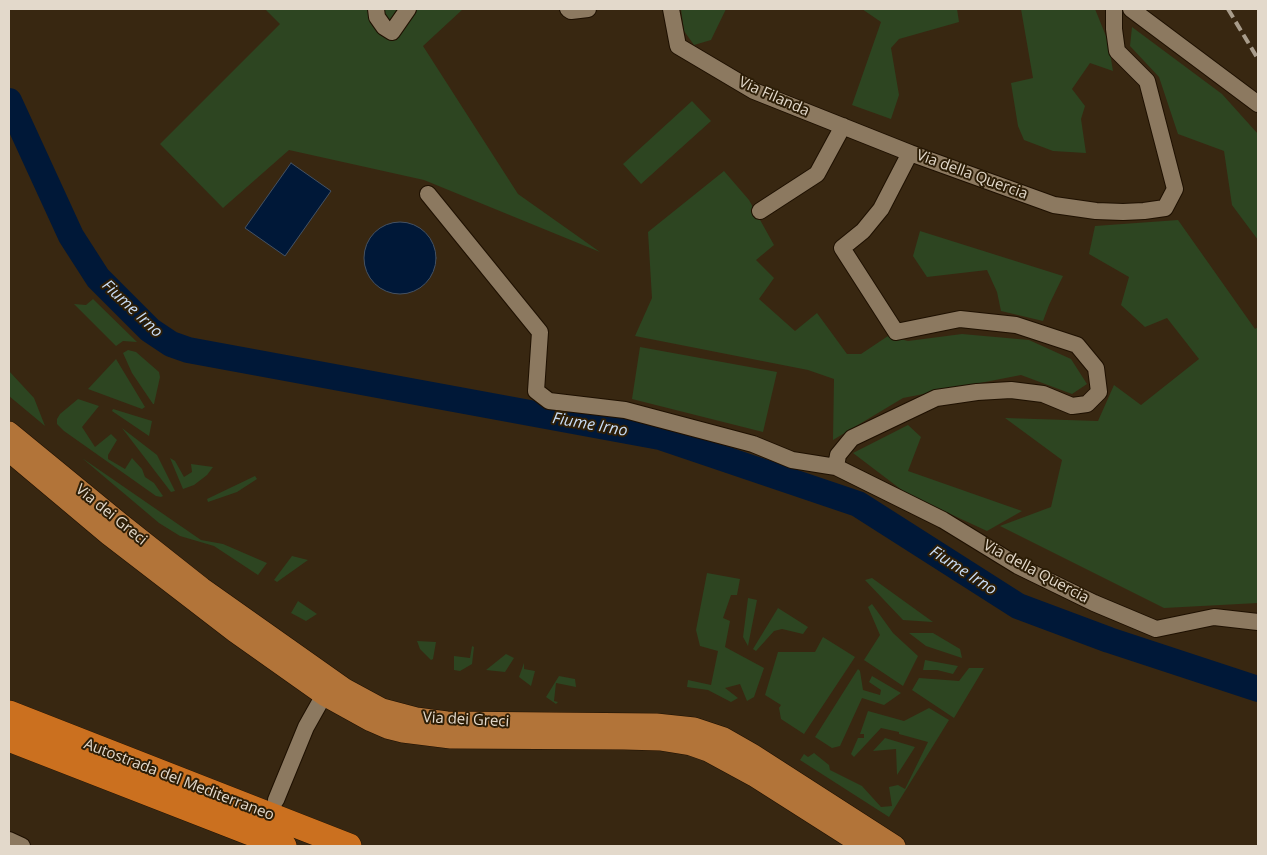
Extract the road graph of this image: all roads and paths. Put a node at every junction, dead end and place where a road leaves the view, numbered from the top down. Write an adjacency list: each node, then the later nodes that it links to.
1 (376, 9): 2 (street)
2 (408, 9)
3 (568, 9): 4 (street)
4 (588, 9)
5 (671, 9): 9 (street, Via Filanda)
6 (1114, 9): 10 (street, Via della Quercia)
7 (1131, 9): 8 (street)
8 (1258, 104)
9 (843, 126): 10 (street, Via Filanda); 12 (street)
10 (910, 153): 15 (street, Via della Quercia)
11 (428, 194): 15 (street)
12 (760, 211)
13 (9, 432): 26 (main road, Via dei Greci)
14 (9, 451): 17 (main road, Via dei Greci)
15 (836, 467): 16 (street, Via della Quercia)
16 (1258, 622)
17 (324, 695): 20 (street); 25 (main road, Via dei Greci)
18 (9, 713): 24 (highway, Autostrada del Mediterraneo)
19 (9, 738): 23 (highway, Autostrada del Mediterraneo)
20 (276, 800)
21 (9, 840): 22 (street)
22 (22, 846)
23 (284, 846)
24 (349, 846)
25 (864, 846)
26 (895, 846)

